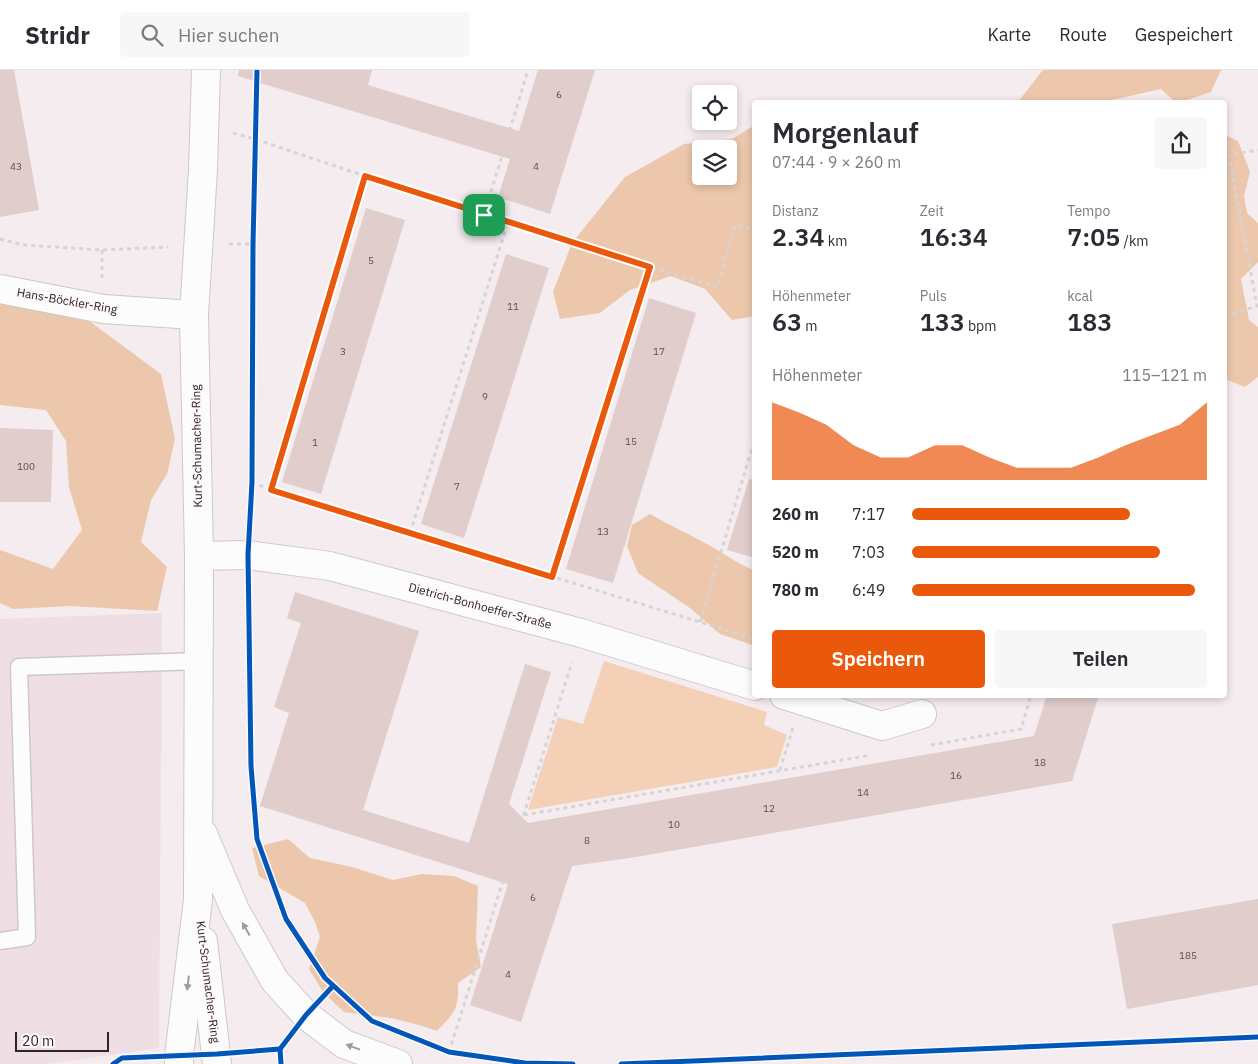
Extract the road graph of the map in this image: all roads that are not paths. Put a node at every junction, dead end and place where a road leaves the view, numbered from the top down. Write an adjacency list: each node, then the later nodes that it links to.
1 (206, 70): 3 (street, Kurt-Schumacher-Ring)
2 (0, 289): 3 (street, Hans-Böckler-Ring)
3 (194, 315): 4 (street, Kurt-Schumacher-Ring)
4 (199, 556): 5 (street, Kurt-Schumacher-Ring); 6 (street, Dietrich-Bonhoeffer-Straße)
5 (200, 661): 9 (street, Kurt-Schumacher-Ring); 11 (lane)
6 (752, 685)
7 (793, 698): 8 (street)
8 (922, 714)
9 (199, 823): 10 (street, Kurt-Schumacher-Ring); 14 (street, Kurt-Schumacher-Ring, one-way to 9)
10 (198, 900): 12 (street, Kurt-Schumacher-Ring, one-way to 12); 13 (street, Kurt-Schumacher-Ring)
11 (0, 941)
12 (179, 1064)
13 (217, 1064)
14 (398, 1064)

